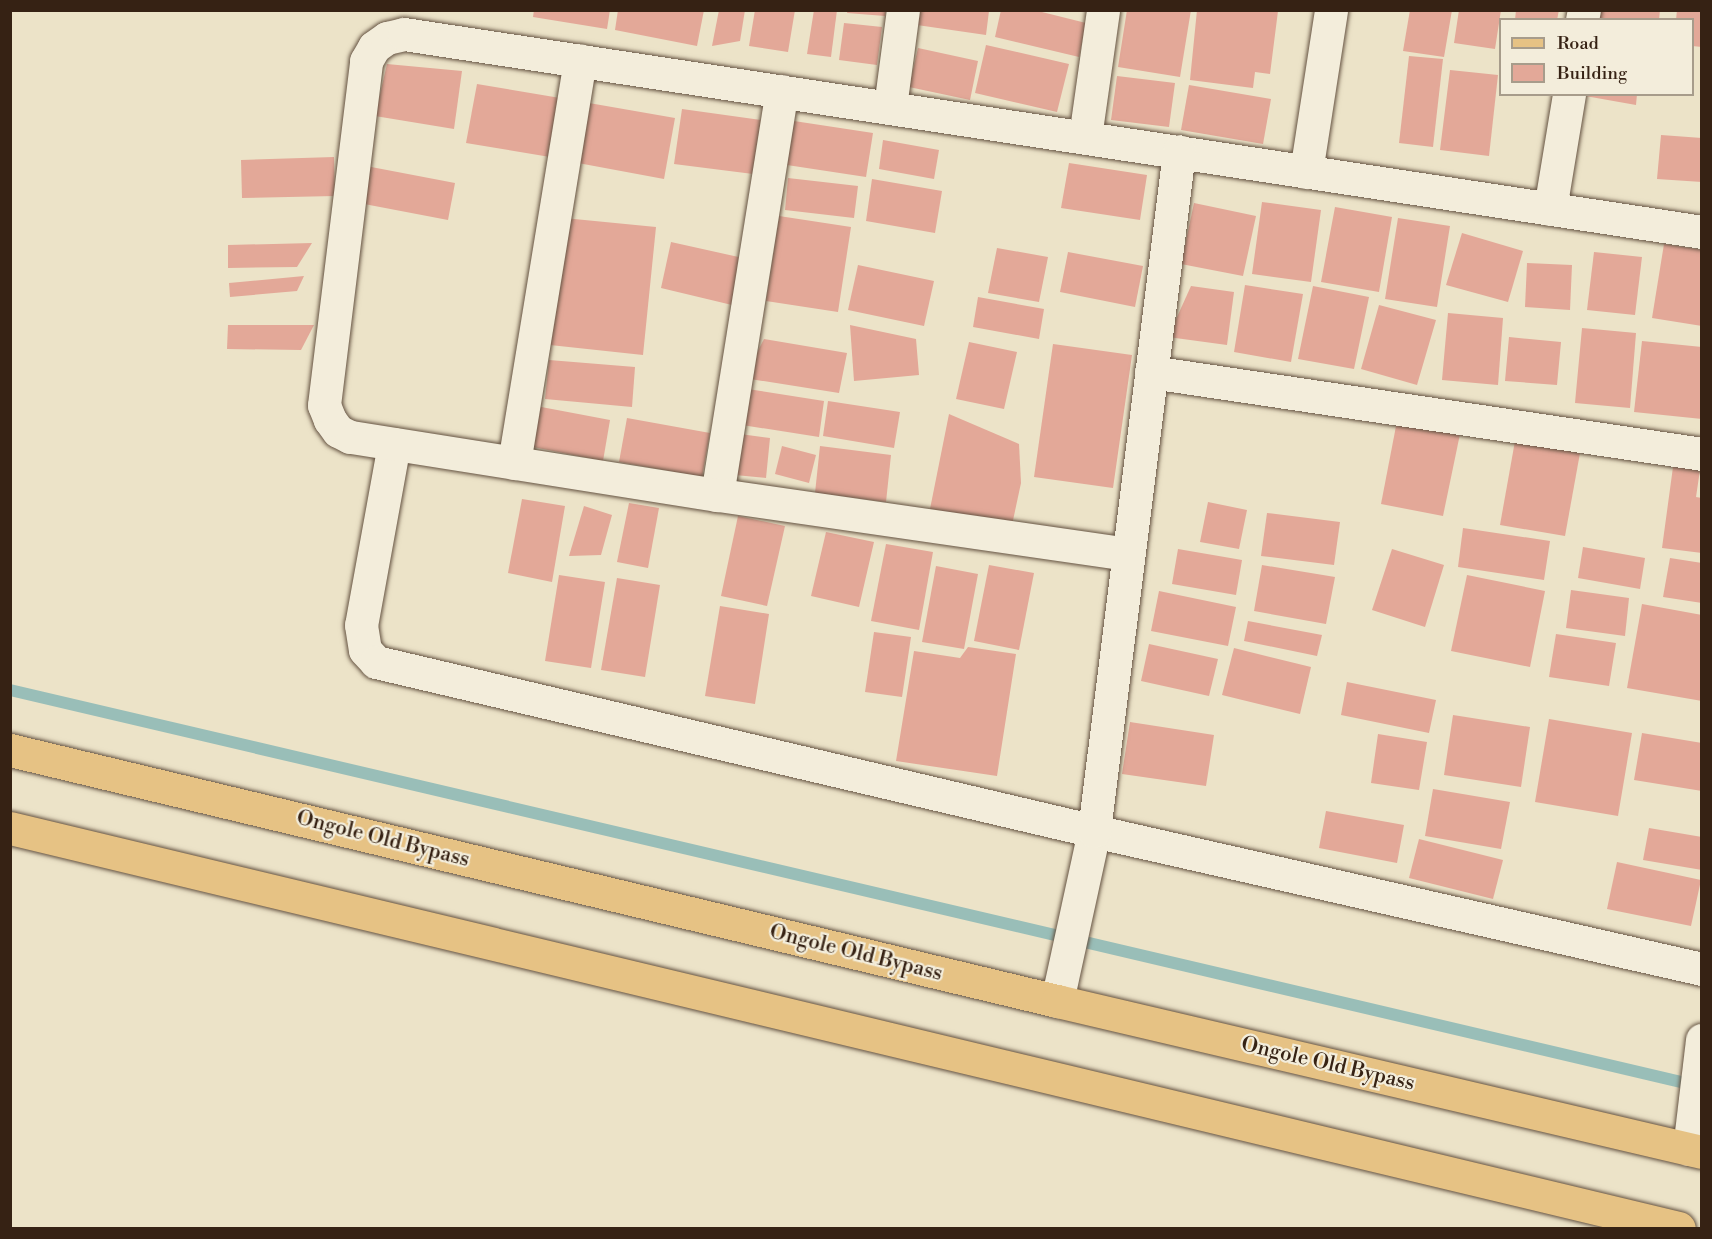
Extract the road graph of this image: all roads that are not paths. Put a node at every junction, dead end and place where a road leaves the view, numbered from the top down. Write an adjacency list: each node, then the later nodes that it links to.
1 (903, 10): 7 (street)
2 (1103, 10): 8 (street)
3 (1331, 10): 10 (street)
4 (580, 60): 5 (street); 14 (street); 16 (street)
5 (782, 91): 7 (street); 17 (street)
6 (1569, 96): 11 (street)
7 (890, 107): 8 (street)
8 (1085, 137): 9 (street)
9 (1179, 152): 10 (street); 13 (street)
10 (1306, 172): 11 (street)
11 (1550, 209): 12 (street)
12 (1701, 232)
13 (1151, 372): 15 (street); 18 (street)
14 (394, 444): 16 (street); 21 (street)
15 (1701, 454)
16 (514, 463): 17 (street)
17 (717, 495): 18 (street)
18 (1128, 554): 21 (street)
19 (10, 750): 23 (main road, Ongole Old Bypass)
20 (10, 828): 26 (main road)
21 (1092, 844): 22 (street); 23 (street)
22 (1701, 969)
23 (1057, 1001): 25 (main road, Ongole Old Bypass)
24 (1701, 1040): 25 (street)
25 (1695, 1150)
26 (1679, 1228)

